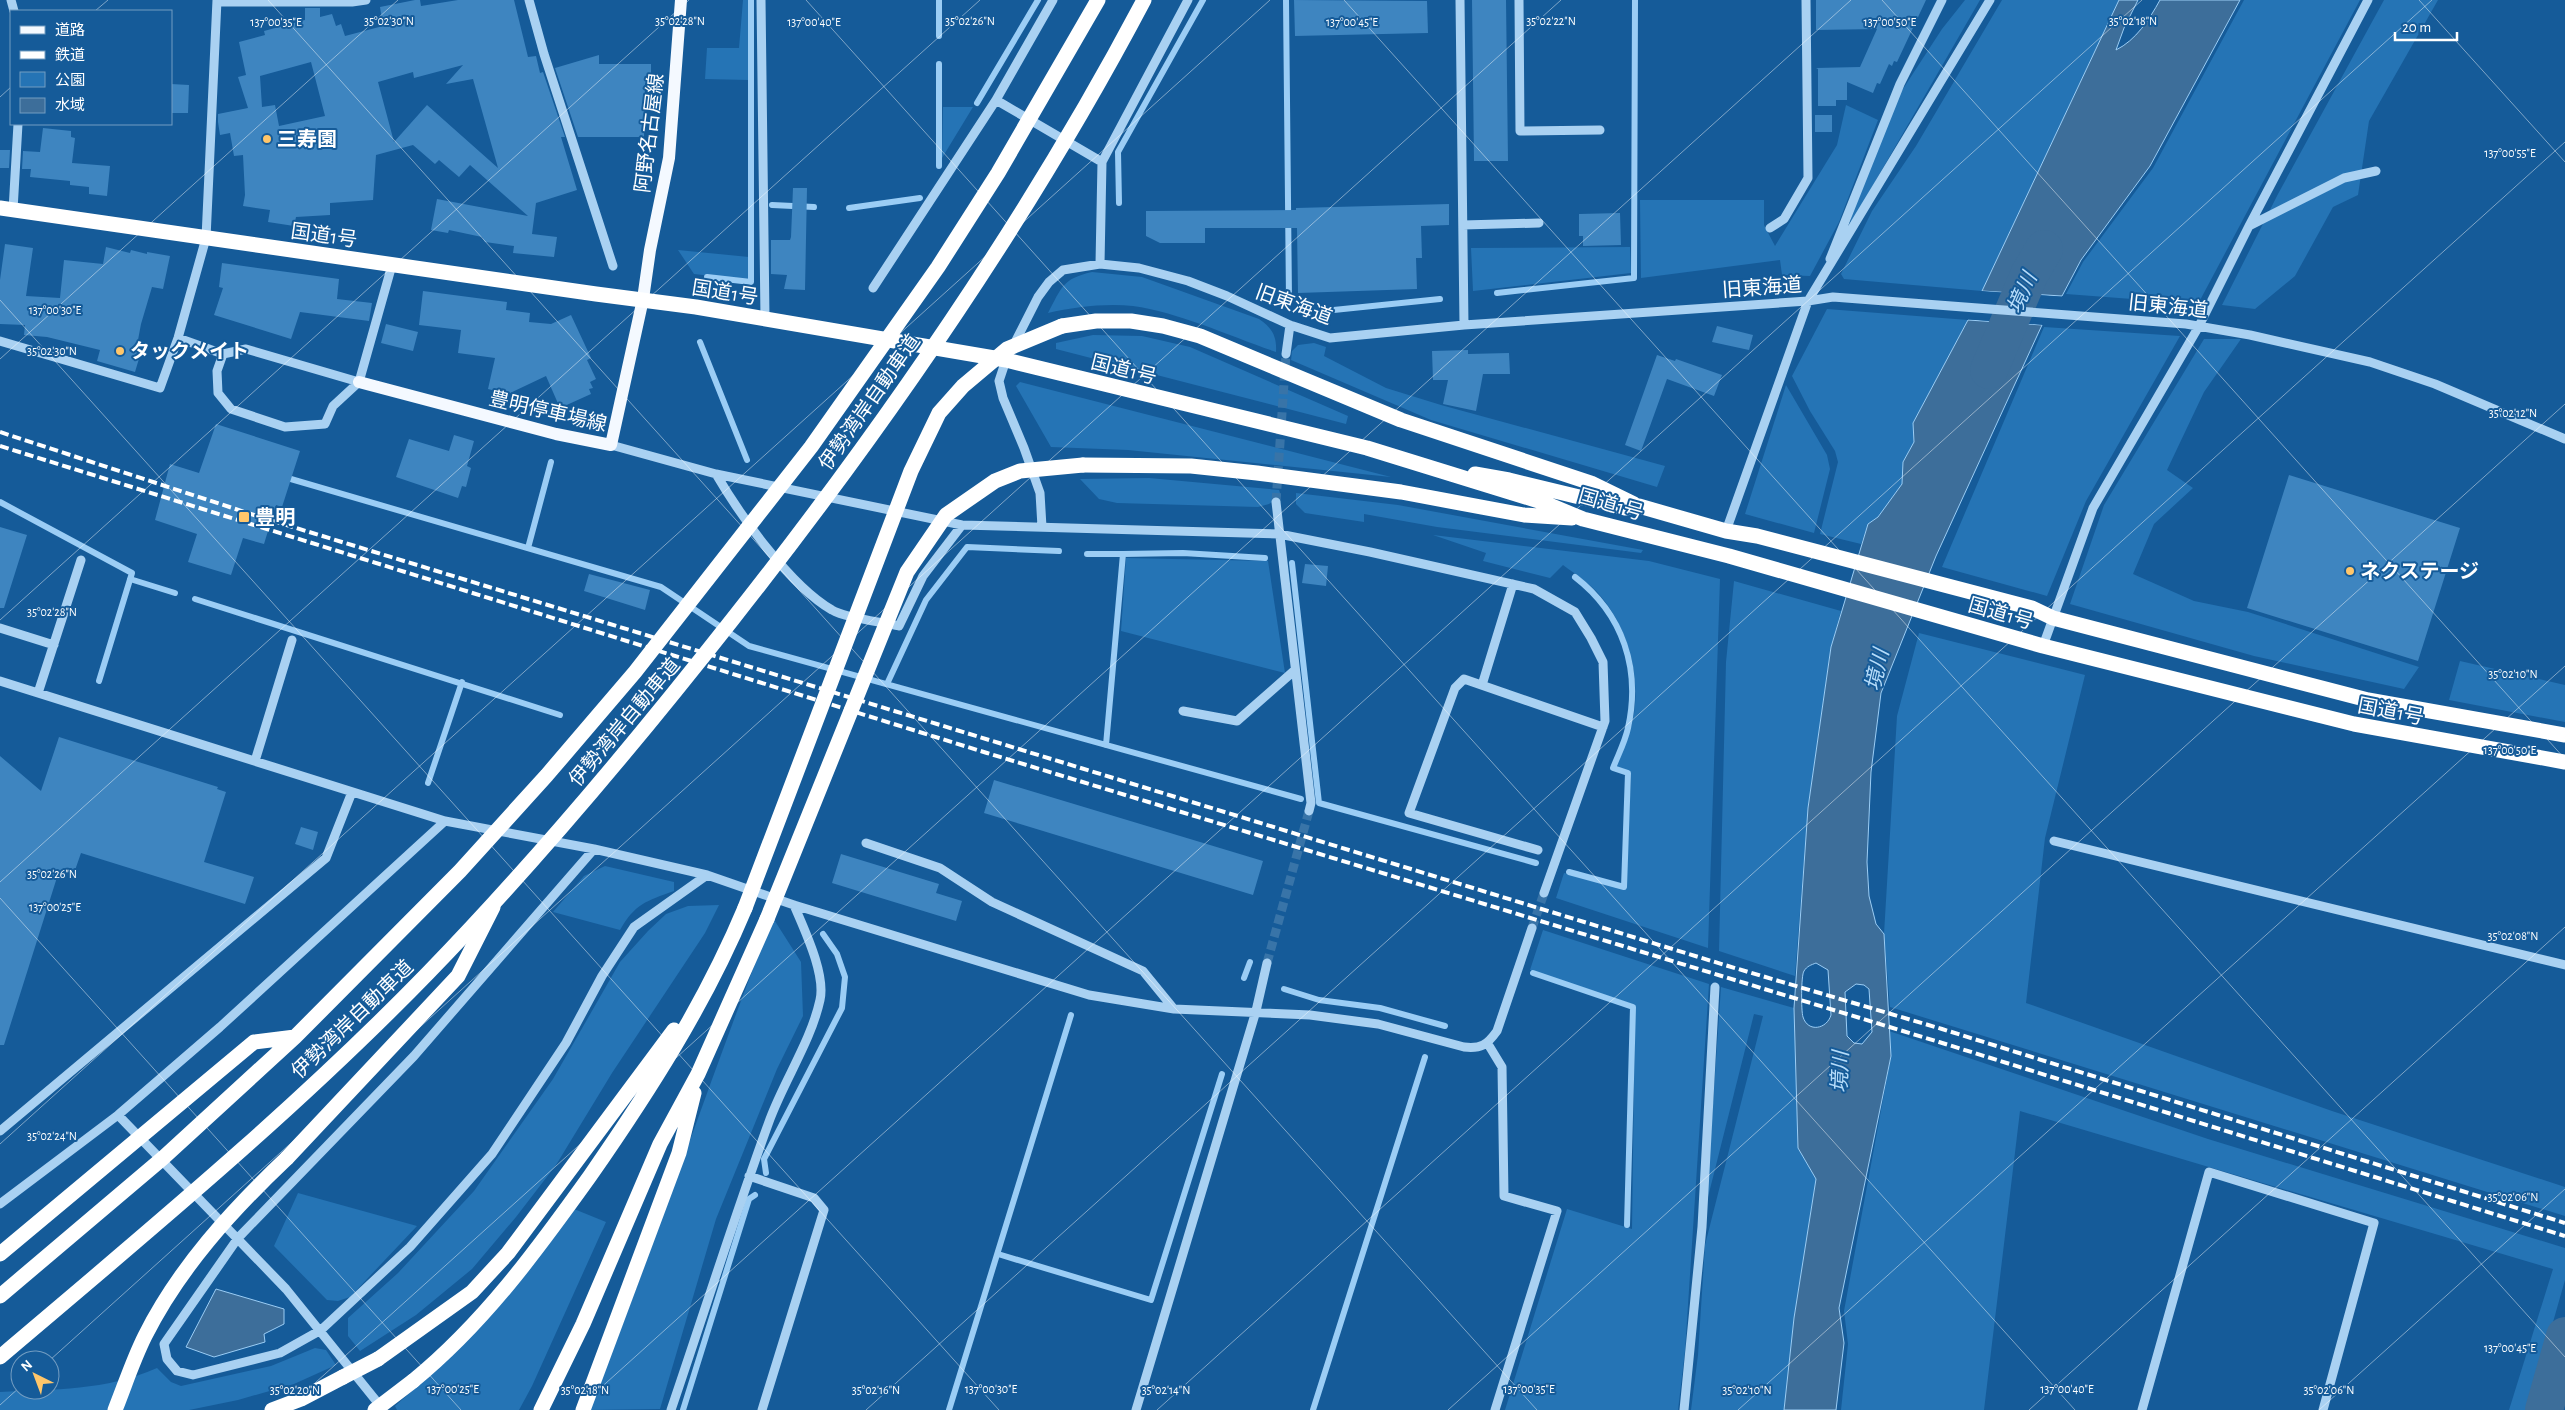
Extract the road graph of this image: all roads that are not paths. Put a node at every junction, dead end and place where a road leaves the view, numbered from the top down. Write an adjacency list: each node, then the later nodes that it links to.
1 (366, 0): 15 (street)
2 (529, 0): 29 (street)
3 (682, 0): 32 (main road, 阿野名古屋線)
4 (761, 0): 34 (street)
5 (1053, 0): 16 (street)
6 (1098, 0): 89 (highway, 伊勢湾岸自動車道, bridge)
7 (1144, 0): 80 (highway, 伊勢湾岸自動車道, bridge)
8 (1188, 0): 19 (street)
9 (1460, 0): 23 (street)
10 (1519, 0): 18 (street)
11 (1806, 0): 25 (street)
12 (1942, 0): 30 (street)
13 (1990, 0): 30 (street)
14 (2368, 0): 24 (street)
15 (217, 1): 26 (street)
16 (996, 100): 19 (street); 31 (street)
17 (18, 125): 21 (street)
18 (1600, 130)
19 (1102, 162): 27 (street)
20 (2376, 171): 24 (street)
21 (7, 209): 26 (highway, 国道1号)
22 (1539, 223): 23 (street)
23 (1463, 225): 36 (street)
24 (2249, 226): 37 (street)
25 (1770, 228)
26 (206, 238): 28 (highway, 国道1号); 38 (street)
27 (1100, 264): 35 (street, 旧東海道); 42 (street, 旧東海道)
28 (392, 265): 32 (highway, 国道1号); 43 (street)
29 (613, 266)
30 (1821, 282): 33 (street)
31 (873, 288)
32 (643, 299): 34 (highway, 国道1号); 45 (main road, 豊明停車場線)
33 (1808, 301): 36 (street, 旧東海道); 37 (street, 旧東海道); 53 (street)
34 (765, 318): 42 (highway, 国道1号)
35 (1290, 325): 36 (street, 旧東海道); 41 (street)
36 (1464, 325)
37 (2200, 326): 44 (street, 旧東海道); 57 (street)
38 (178, 338): 39 (street); 40 (street)
39 (0, 340)
40 (223, 354): 43 (street); 43 (street)
41 (1286, 354)
42 (1006, 360): 46 (highway, 国道1号); 52 (street, 旧東海道)
43 (359, 382): 45 (main road, 豊明停車場線)
44 (2565, 439)
45 (612, 445): 47 (street)
46 (1434, 467): 49 (highway, 国道1号); 50 (highway, 国道1号)
47 (716, 474): 51 (street); 51 (street)
48 (1276, 502): 54 (street)
49 (1639, 506): 53 (highway, 国道1号); 83 (highway, bridge)
50 (1584, 519): 61 (highway, 国道1号); 91 (highway, bridge)
51 (962, 525): 52 (street)
52 (1042, 527): 54 (street)
53 (1726, 531): 57 (highway, 国道1号)
54 (1279, 534): 56 (street); 62 (street)
55 (81, 560): 60 (street)
56 (1512, 584): 64 (street); 67 (street)
57 (2052, 618): 61 (street); 68 (highway, 国道1号)
58 (0, 628): 60 (street)
59 (292, 640): 69 (street)
60 (54, 645): 65 (street)
61 (2043, 646): 70 (highway, 国道1号)
62 (1295, 670): 66 (street); 72 (street)
63 (0, 681): 65 (street)
64 (1482, 685): 67 (street); 77 (street)
65 (38, 693): 69 (street)
66 (1183, 711)
67 (1603, 727): 79 (street)
68 (2565, 735)
69 (255, 761): 71 (street)
70 (2565, 762)
71 (352, 792): 73 (street); 93 (street)
72 (1309, 811)
73 (445, 821): 76 (street); 92 (street)
74 (2054, 841): 85 (street)
75 (866, 844): 87 (street)
76 (594, 849): 78 (street); 96 (street)
77 (1538, 850)
78 (707, 874): 81 (street); 99 (street)
79 (1544, 893)
80 (497, 898): 100 (highway, 伊勢湾岸自動車道, bridge); 102 (highway, bridge)
81 (794, 905): 87 (street); 94 (street)
82 (1532, 928): 90 (street)
83 (729, 945): 101 (highway, bridge); 103 (highway, bridge)
84 (1267, 963): 88 (street)
85 (2565, 965)
86 (1715, 986): 113 (street)
87 (1174, 1009): 88 (street)
88 (1256, 1011): 90 (street); 111 (street)
89 (295, 1037): 97 (highway, bridge); 98 (highway, 伊勢湾岸自動車道, bridge)
90 (1488, 1044): 112 (street)
91 (698, 1074): 107 (highway); 108 (highway)
92 (118, 1115): 95 (street); 96 (street)
93 (0, 1131)
94 (749, 1176): 109 (street); 110 (street)
95 (0, 1204)
96 (238, 1238): 99 (street); 99 (street)
97 (0, 1254)
98 (0, 1296)
99 (321, 1330): 106 (street)
100 (0, 1357)
101 (399, 1393): 104 (highway); 105 (highway, bridge)
102 (115, 1410)
103 (272, 1410)
104 (361, 1410)
105 (375, 1410)
106 (383, 1410)
107 (541, 1410)
108 (583, 1410)
109 (671, 1410)
110 (762, 1410)
111 (1136, 1410)
112 (1495, 1410)
113 (1684, 1410)
114 (2142, 1410): 115 (street)
115 (2323, 1410)

